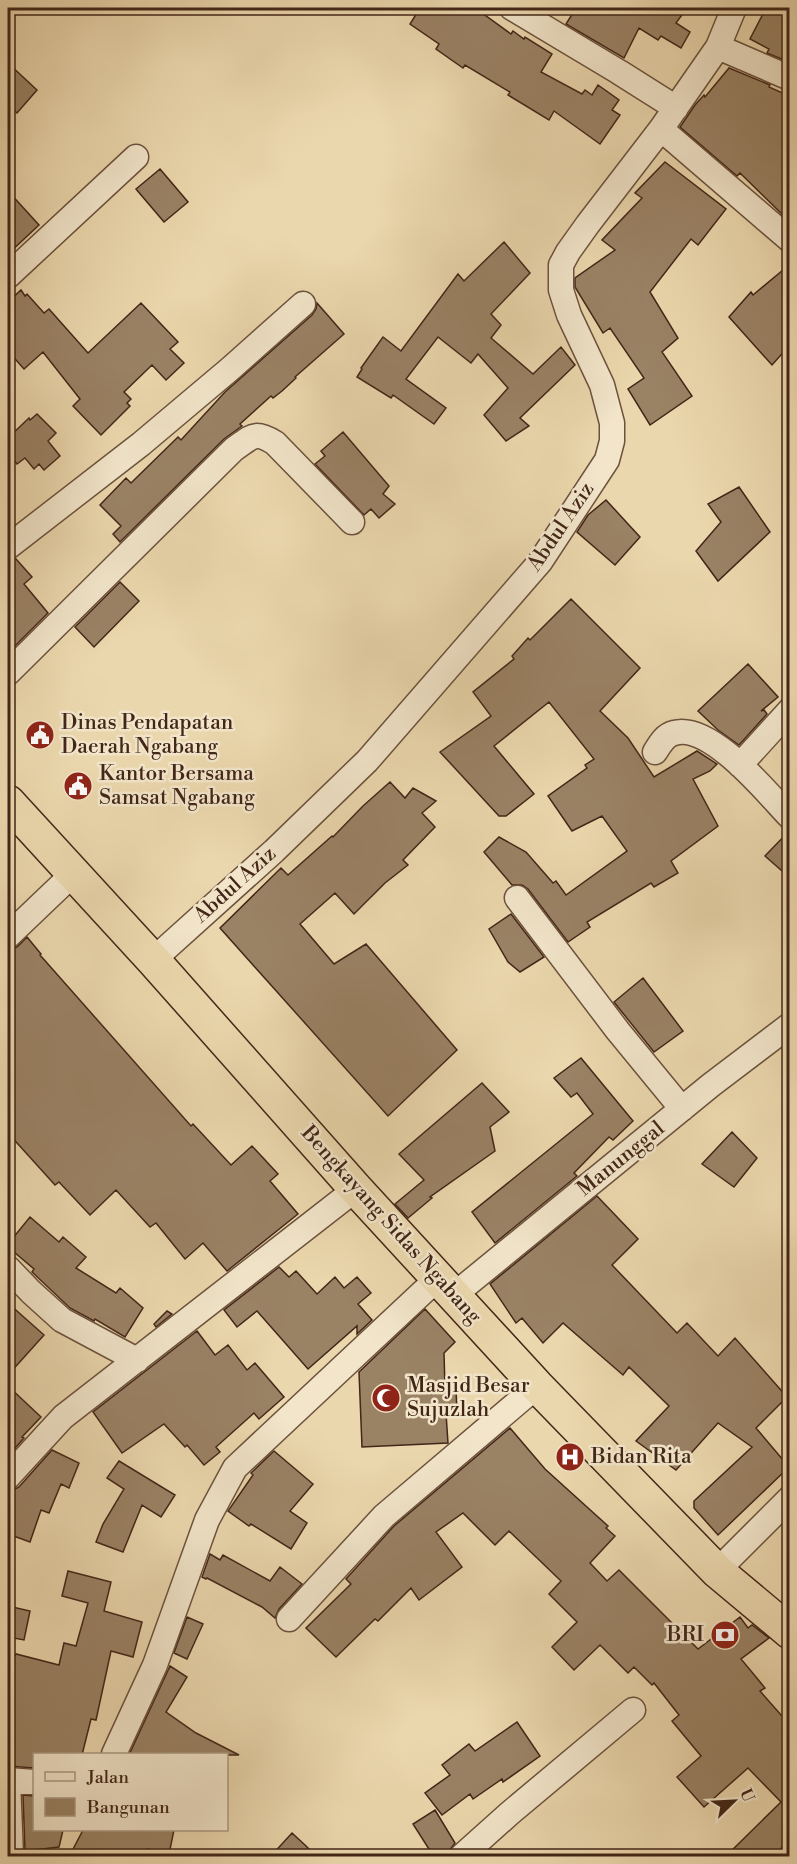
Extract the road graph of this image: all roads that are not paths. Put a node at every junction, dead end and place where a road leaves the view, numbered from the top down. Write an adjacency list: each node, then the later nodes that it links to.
1 (512, 8): 5 (street)
2 (734, 8): 3 (street, Abdul Aziz)
3 (718, 47): 4 (street); 5 (street, Abdul Aziz)
4 (789, 78)
5 (676, 108): 6 (street, Abdul Aziz)
6 (661, 129): 8 (street); 22 (street, Abdul Aziz)
7 (136, 157): 9 (street)
8 (789, 240)
9 (8, 276)
10 (303, 304): 12 (street)
11 (352, 522): 13 (street)
12 (8, 547)
13 (8, 673)
14 (789, 710): 16 (street)
15 (655, 752): 16 (street)
16 (740, 765): 18 (street)
17 (8, 802): 19 (highway, Bengkayang Sidas Ngabang)
18 (789, 817)
19 (74, 873): 21 (street); 22 (highway, Bengkayang Sidas Ngabang)
20 (517, 898): 24 (street)
21 (8, 936)
22 (153, 960): 25 (highway, Bengkayang Sidas Ngabang)
23 (789, 1024): 24 (street, Manunggal)
24 (682, 1109): 27 (street, Manunggal)
25 (356, 1189): 27 (highway, Bengkayang Sidas Ngabang); 28 (street)
26 (8, 1268): 28 (street)
27 (446, 1286): 29 (highway, Bengkayang Sidas Ngabang); 36 (street, Manunggal)
28 (137, 1360): 30 (street)
29 (537, 1386): 32 (highway, Bengkayang Sidas Ngabang); 33 (street)
30 (8, 1477)
31 (789, 1498): 32 (street)
32 (717, 1571): 34 (highway, Bengkayang Sidas Ngabang)
33 (289, 1619)
34 (789, 1632)
35 (633, 1710): 40 (street)
36 (115, 1753)
37 (8, 1780): 38 (street); 39 (street)
38 (33, 1782)
39 (11, 1857)
40 (462, 1857)

